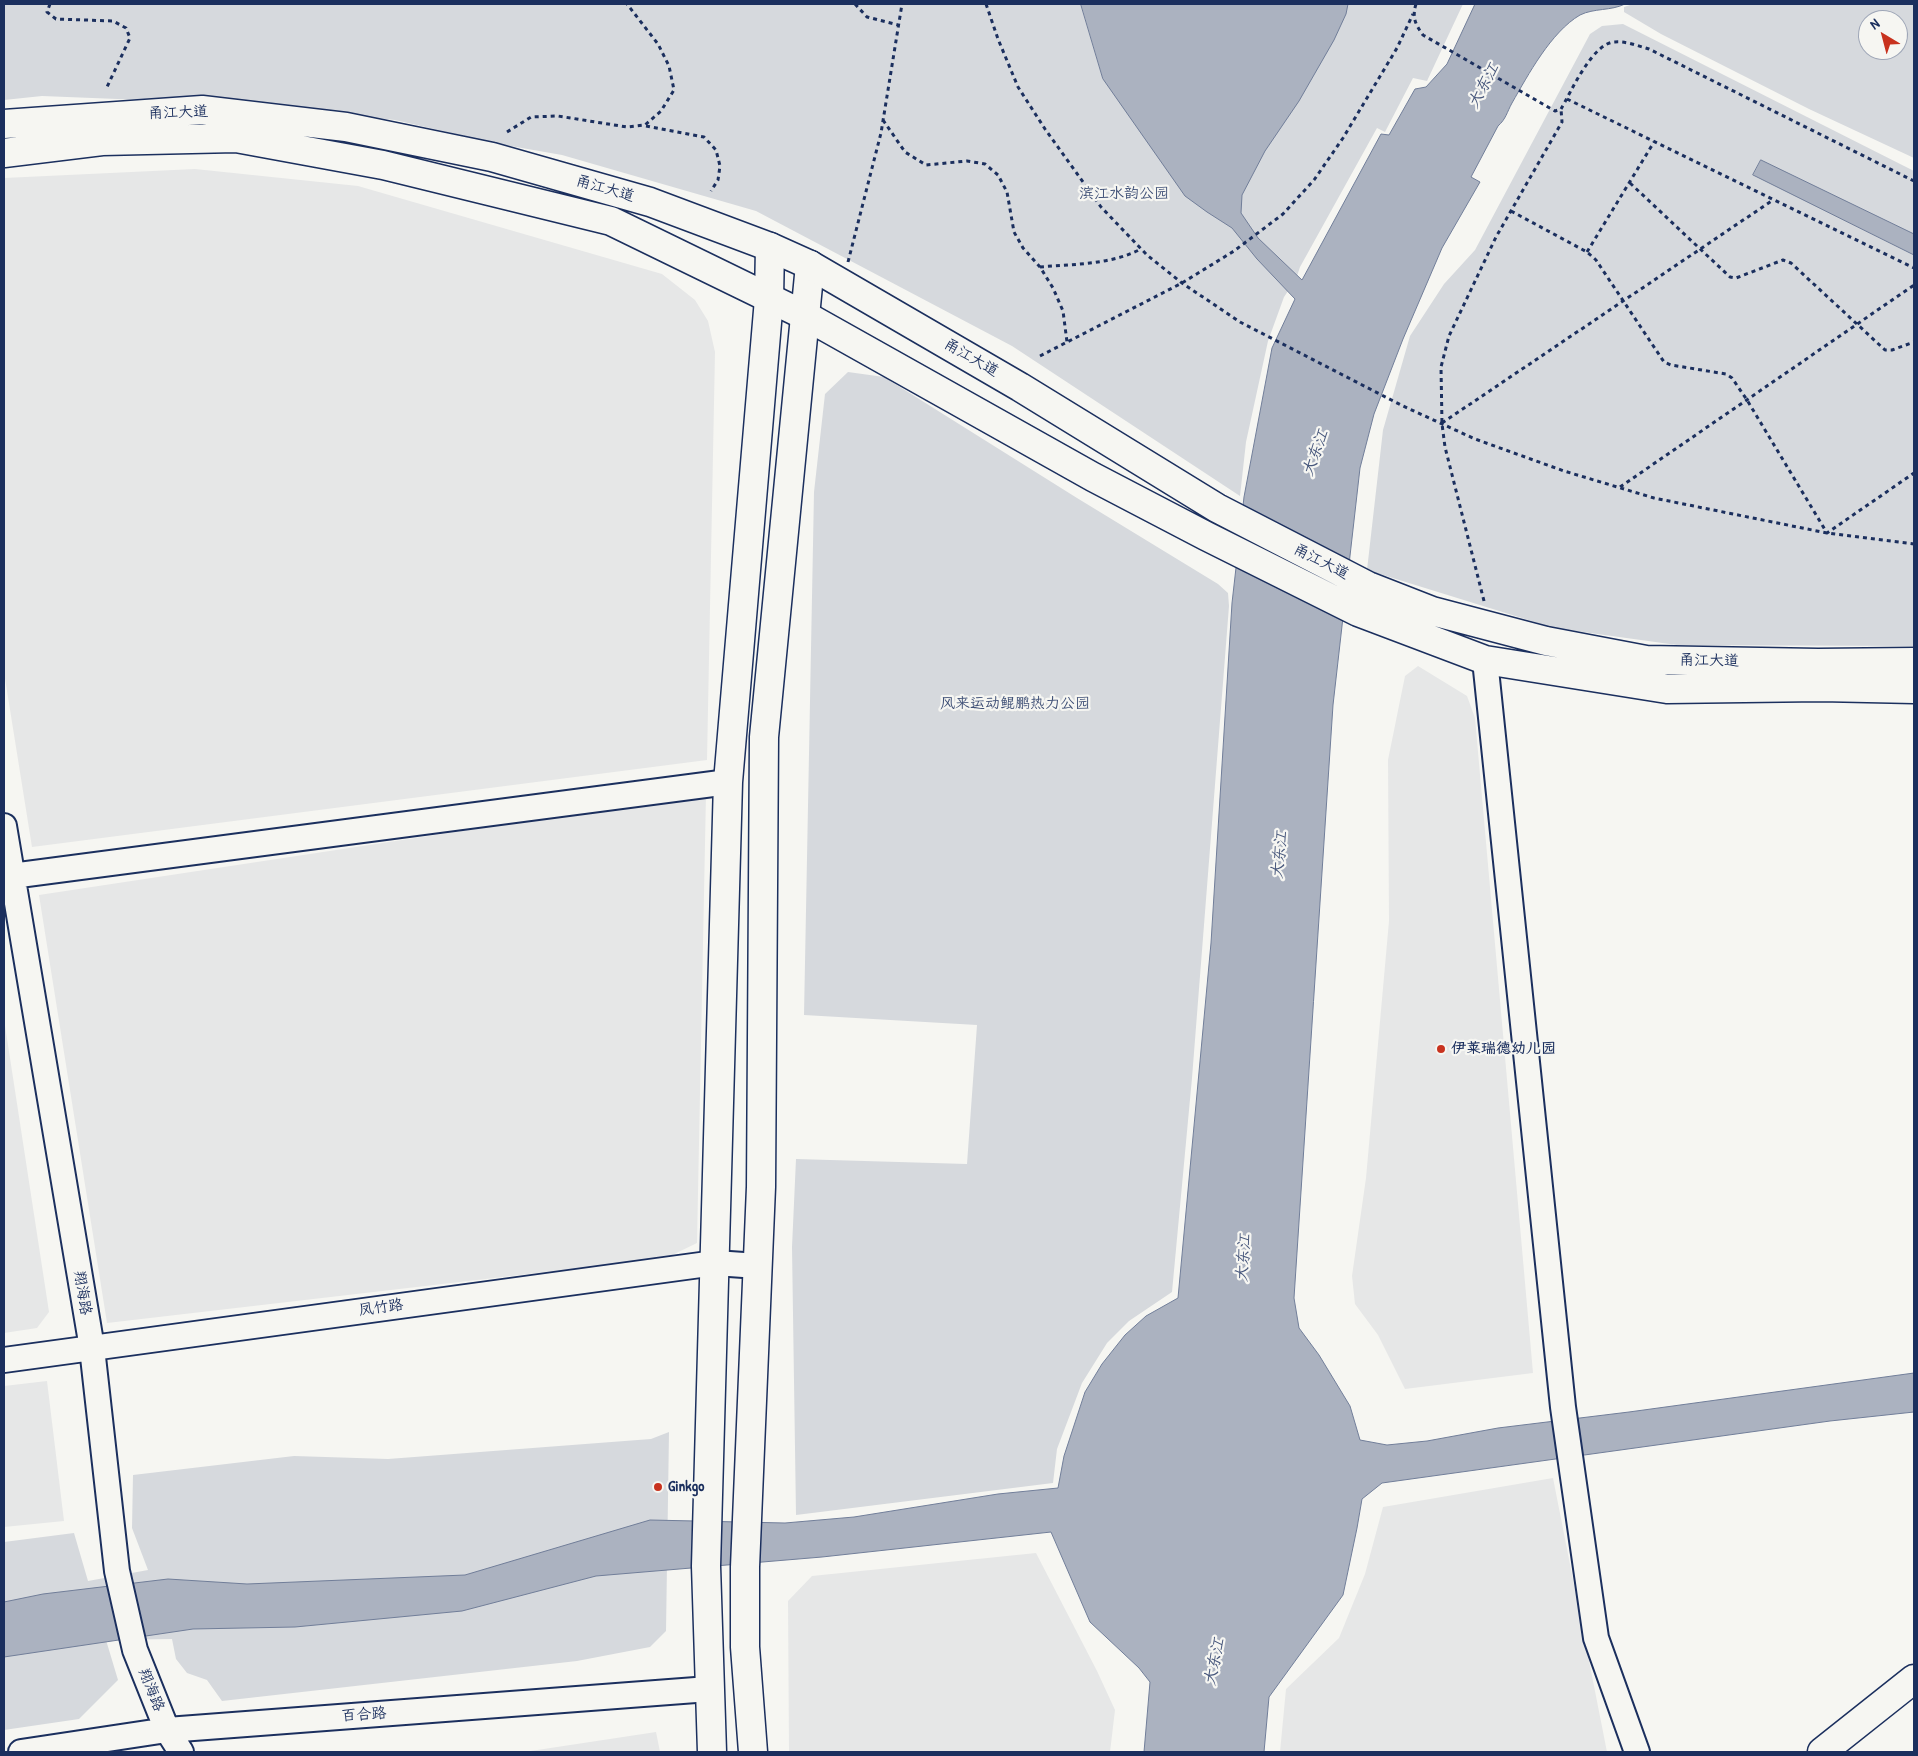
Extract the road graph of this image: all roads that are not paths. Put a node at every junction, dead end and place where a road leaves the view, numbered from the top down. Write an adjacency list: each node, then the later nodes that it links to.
1 (4, 124): 3 (main road, 甬江大道)
2 (4, 153): 5 (main road, 甬江大道)
3 (770, 247): 4 (main road, 甬江大道); 5 (main road)
4 (810, 265): 6 (main road); 8 (main road, 甬江大道)
5 (769, 300): 6 (main road, 甬江大道); 10 (main road)
6 (806, 316): 7 (main road, 甬江大道); 14 (main road)
7 (1485, 660): 9 (main road, 甬江大道); 25 (street)
8 (1914, 662)
9 (1914, 689)
10 (728, 782): 12 (street); 13 (main road)
11 (4, 826): 12 (street, 翔海路)
12 (8, 876): 15 (street, 翔海路)
13 (715, 1262): 14 (street, 凤竹路); 15 (street, 凤竹路); 19 (main road)
14 (758, 1266): 24 (main road)
15 (92, 1348): 16 (street, 凤竹路); 20 (street, 翔海路)
16 (4, 1360)
17 (1914, 1679): 26 (main road)
18 (1914, 1684): 27 (main road)
19 (709, 1689): 20 (street, 百合路); 23 (main road)
20 (167, 1730): 21 (street, 百合路); 22 (street, 翔海路)
21 (21, 1752)
22 (181, 1752)
23 (712, 1752)
24 (753, 1752)
25 (1637, 1752)
26 (1822, 1752)
27 (1847, 1752)

